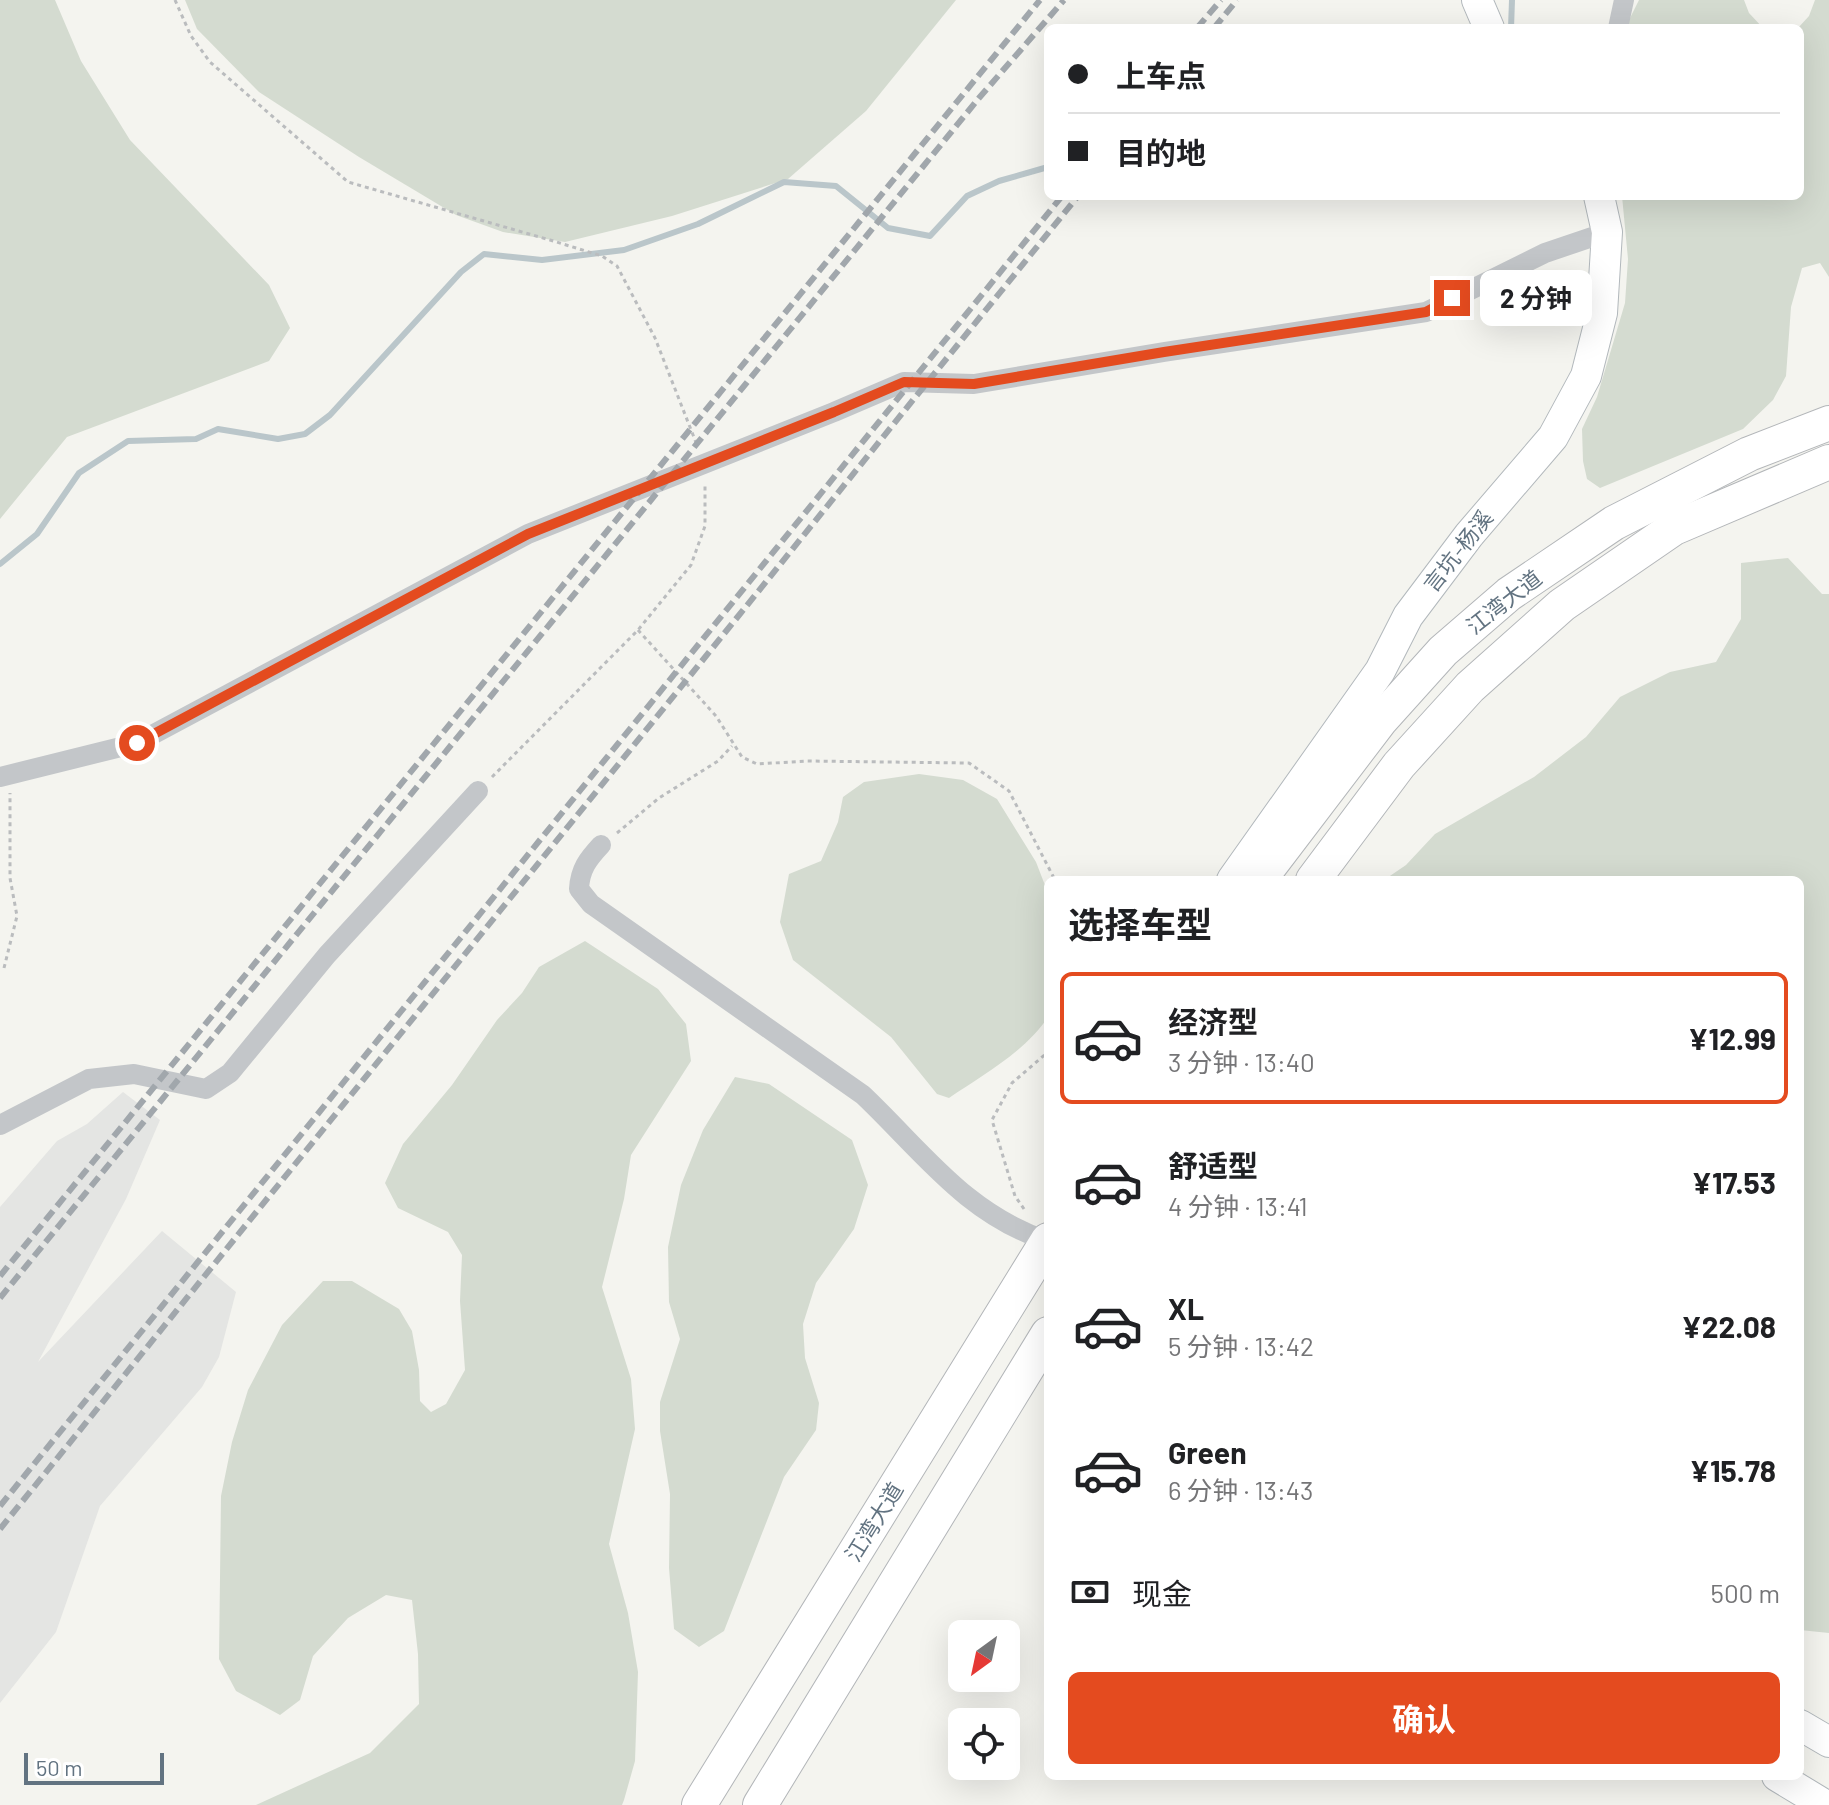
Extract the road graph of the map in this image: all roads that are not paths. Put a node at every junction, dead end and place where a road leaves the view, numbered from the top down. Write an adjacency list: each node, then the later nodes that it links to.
1 (1477, 0): 3 (main road)
2 (1624, 0): 4 (street)
3 (1487, 24)
4 (1619, 24)
5 (1600, 200): 6 (main road, 言坑-杨溪)
6 (1607, 232): 9 (street); 12 (main road, 言坑-杨溪)
7 (1829, 423): 13 (highway, 江湾大道)
8 (1829, 462): 14 (highway, 江湾大道)
9 (5, 775)
10 (478, 791): 15 (street)
11 (601, 845): 16 (street)
12 (1235, 876)
13 (1262, 876)
14 (1316, 876)
15 (0, 1125)
16 (1044, 1239)
17 (1044, 1246): 22 (highway, 江湾大道)
18 (1044, 1341): 23 (highway)
19 (1804, 1727): 20 (main road)
20 (1829, 1742)
21 (1784, 1780): 24 (main road)
22 (699, 1805)
23 (760, 1805)
24 (1825, 1805)

